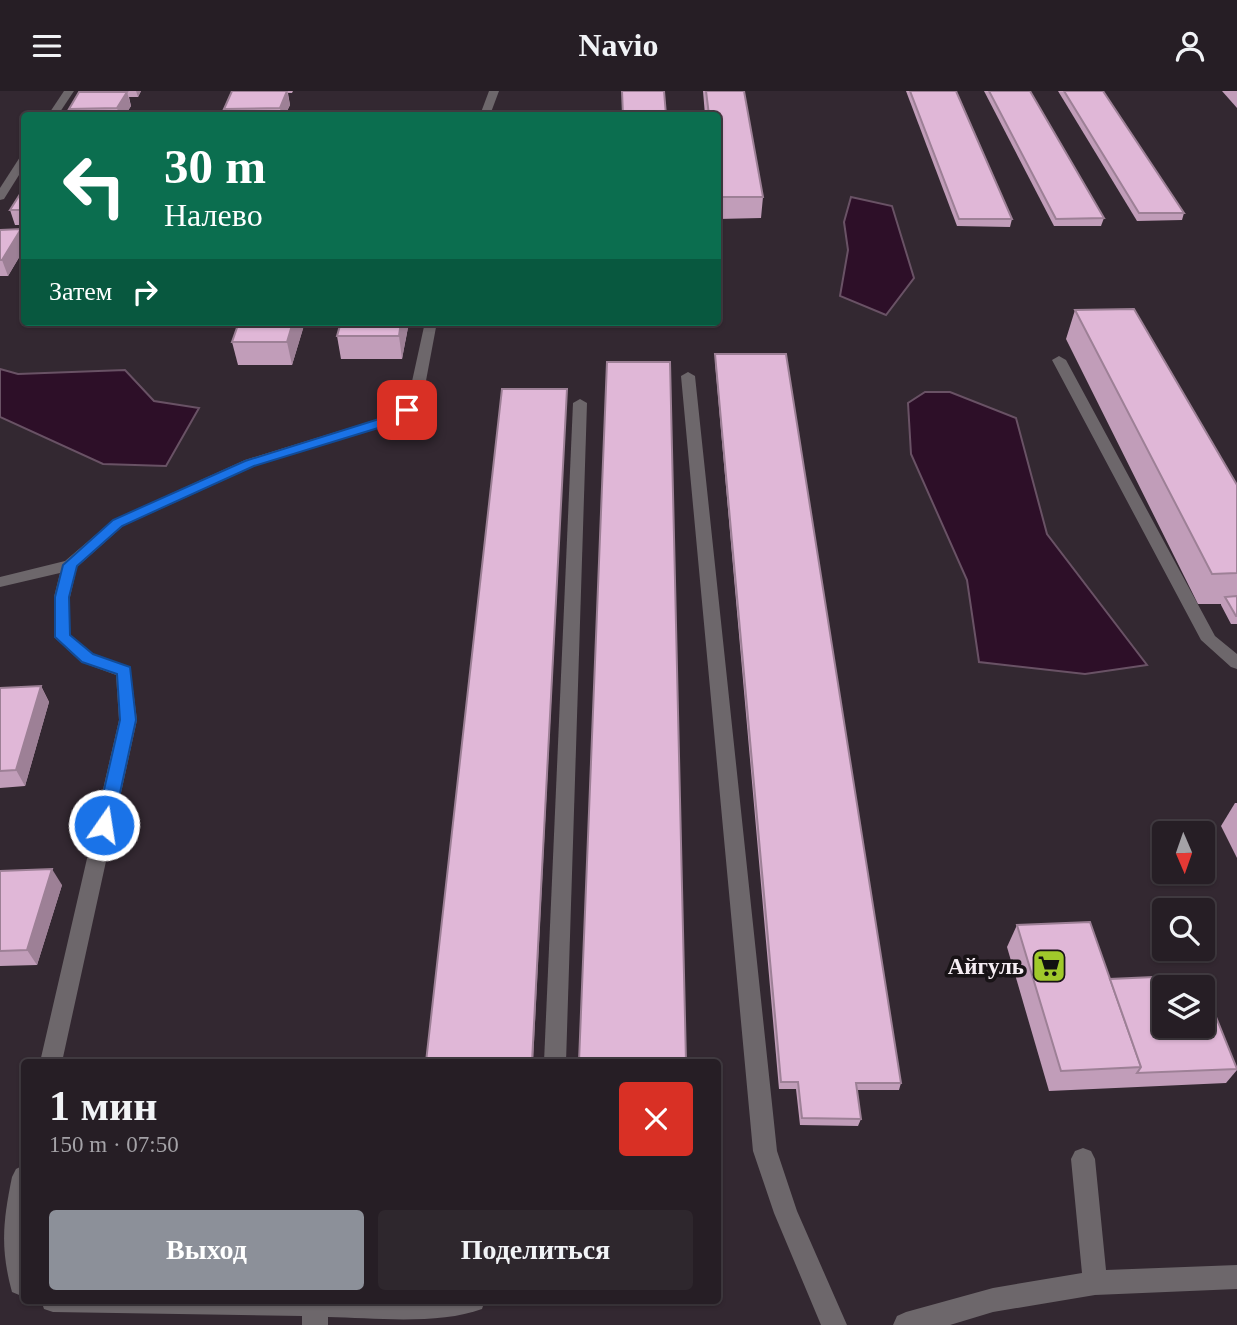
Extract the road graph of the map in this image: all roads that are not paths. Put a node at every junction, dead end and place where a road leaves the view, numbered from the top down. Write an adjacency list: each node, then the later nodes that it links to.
1 (69, 91): 3 (street)
2 (494, 91): 4 (street)
3 (55, 112)
4 (486, 112)
5 (21, 164): 6 (street)
6 (0, 197)
7 (430, 326): 11 (street)
8 (1059, 360): 13 (street)
9 (688, 376): 24 (street)
10 (580, 403): 15 (street)
11 (70, 565): 12 (street); 14 (street)
12 (0, 582)
13 (1237, 663)
14 (52, 1059)
15 (555, 1059)
16 (1083, 1159): 20 (street)
17 (21, 1191): 19 (street)
18 (1237, 1277): 20 (street)
19 (21, 1283)
20 (1095, 1283): 25 (street)
21 (128, 1304): 23 (street)
22 (441, 1304): 23 (street)
23 (315, 1314)
24 (834, 1325)
25 (906, 1325)

